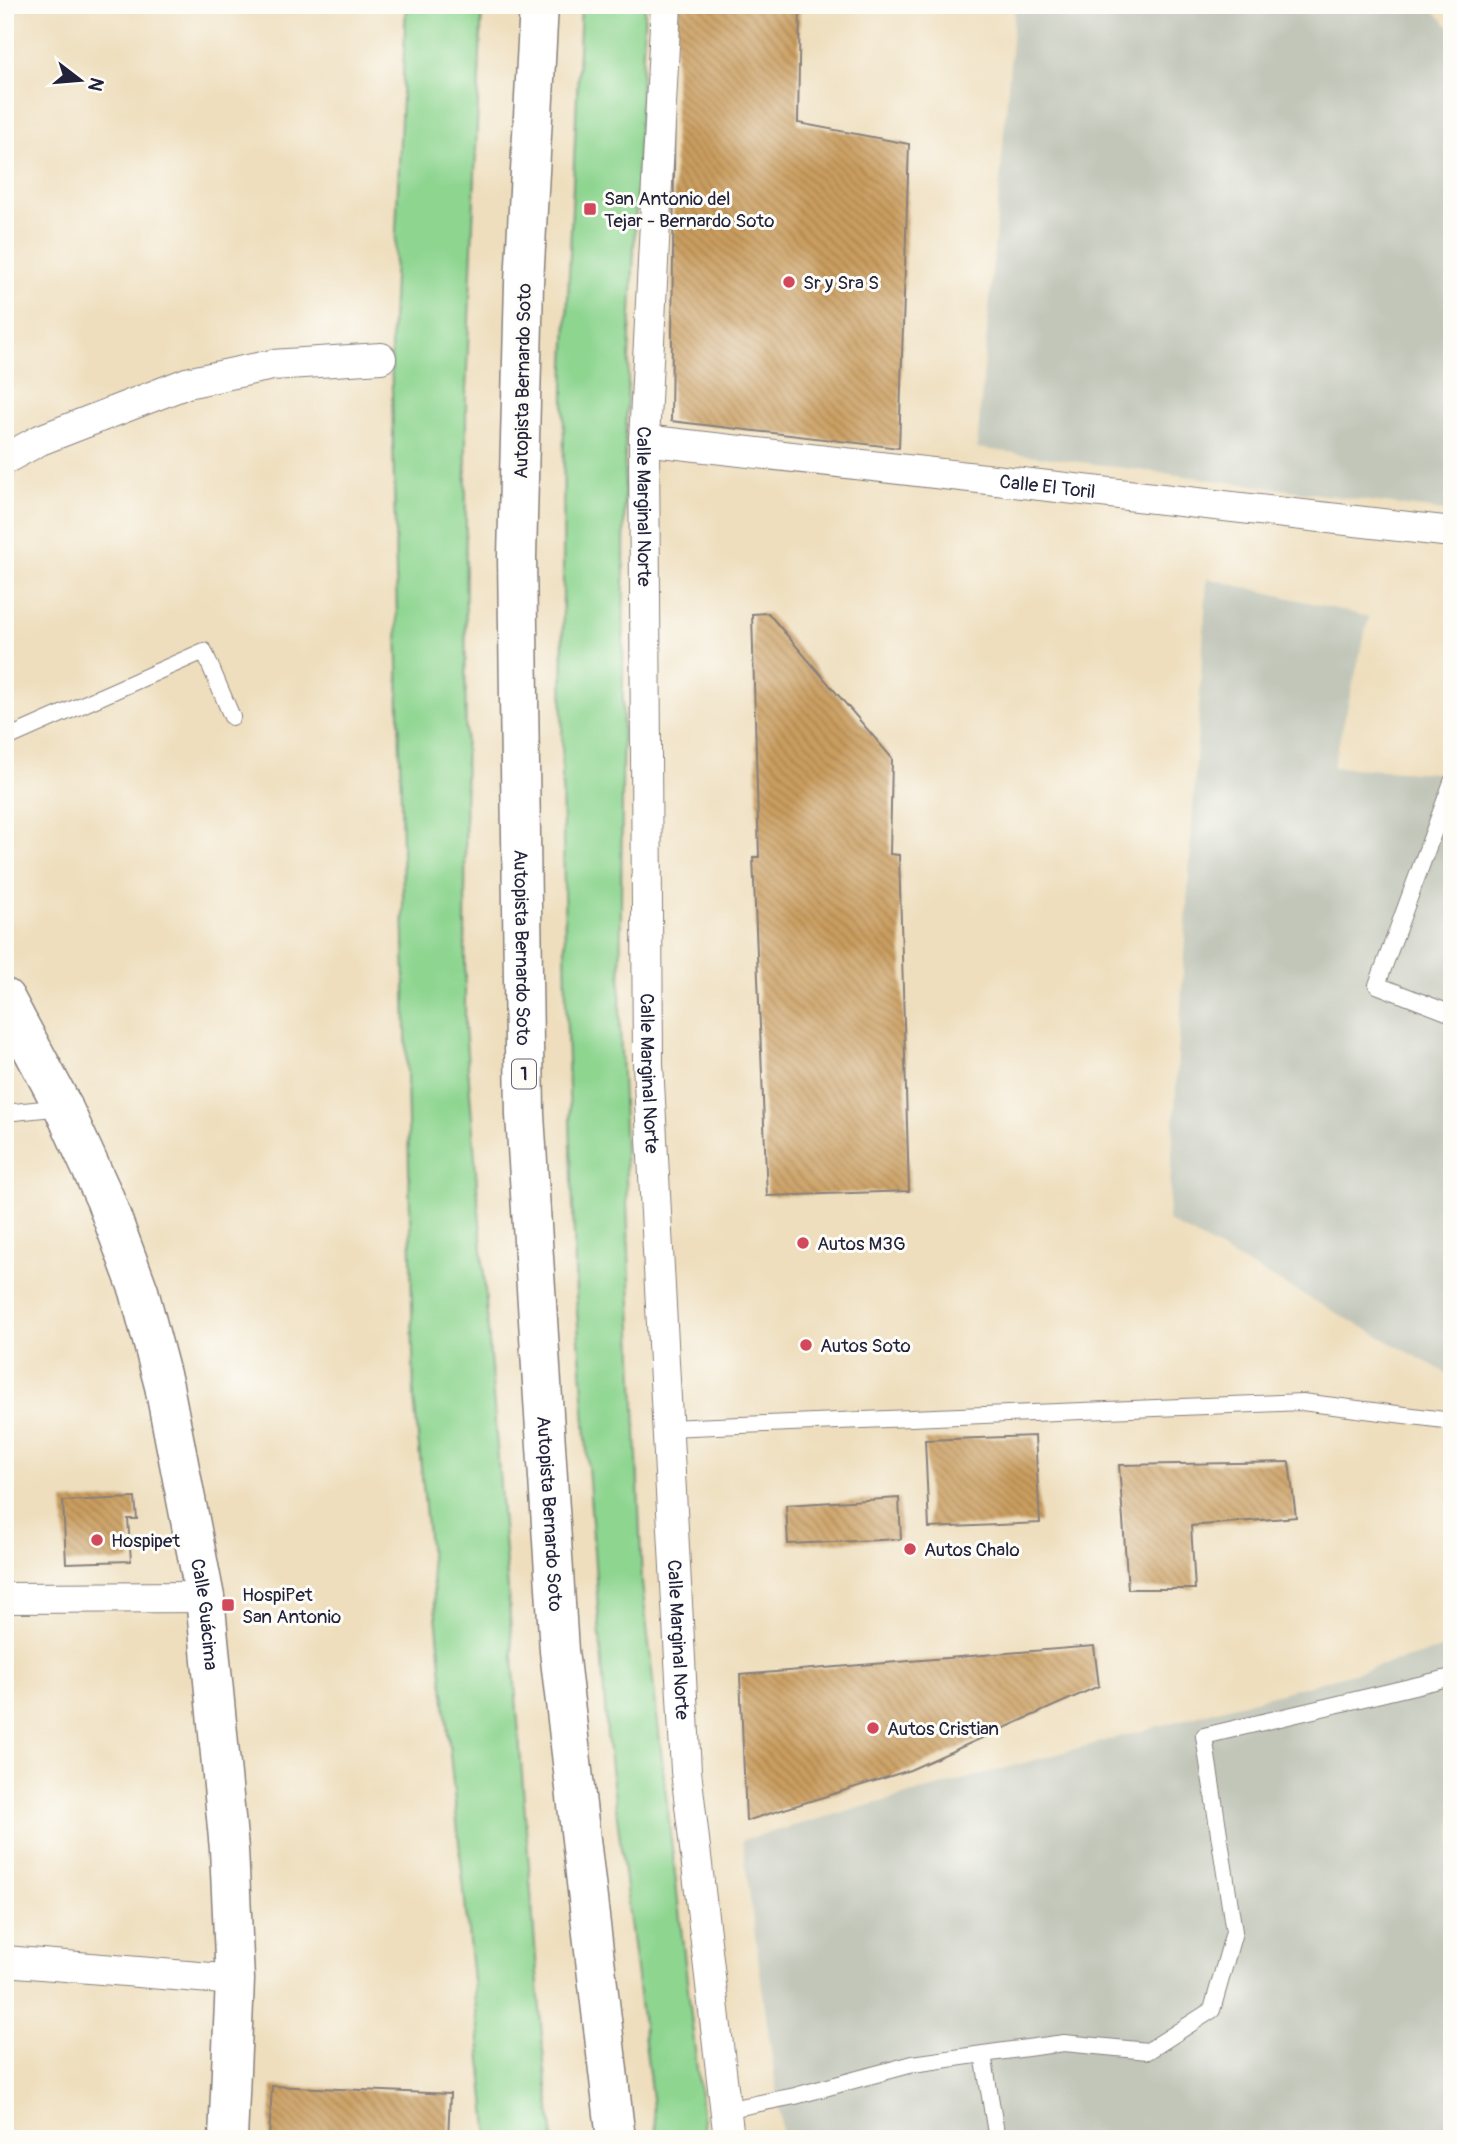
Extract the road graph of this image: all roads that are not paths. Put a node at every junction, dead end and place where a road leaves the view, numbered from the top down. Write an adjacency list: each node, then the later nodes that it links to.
1 (539, 5): 24 (main road, Autopista Bernardo Soto / 1)
2 (666, 5): 4 (street, Calle Marginal Norte)
3 (381, 358): 5 (street)
4 (644, 440): 6 (street, Calle El Toril); 15 (street, Calle Marginal Norte)
5 (5, 459)
6 (1452, 532)
7 (232, 717): 8 (lane)
8 (5, 739)
9 (1452, 782): 11 (lane)
10 (5, 998): 12 (main road, Calle Guácima)
11 (1452, 1014)
12 (63, 1107): 13 (lane); 16 (main road, Calle Guácima)
13 (5, 1113)
14 (1452, 1421): 15 (lane)
15 (667, 1428): 22 (street, Calle Marginal Norte)
16 (205, 1597): 17 (street); 20 (main road, Calle Guácima)
17 (5, 1598)
18 (1452, 1677): 21 (lane)
19 (5, 1961): 20 (street)
20 (236, 1980): 23 (main road, Calle Guácima)
21 (983, 2054): 22 (lane); 25 (lane)
22 (727, 2125)
23 (228, 2139)
24 (616, 2139)
25 (997, 2139)

